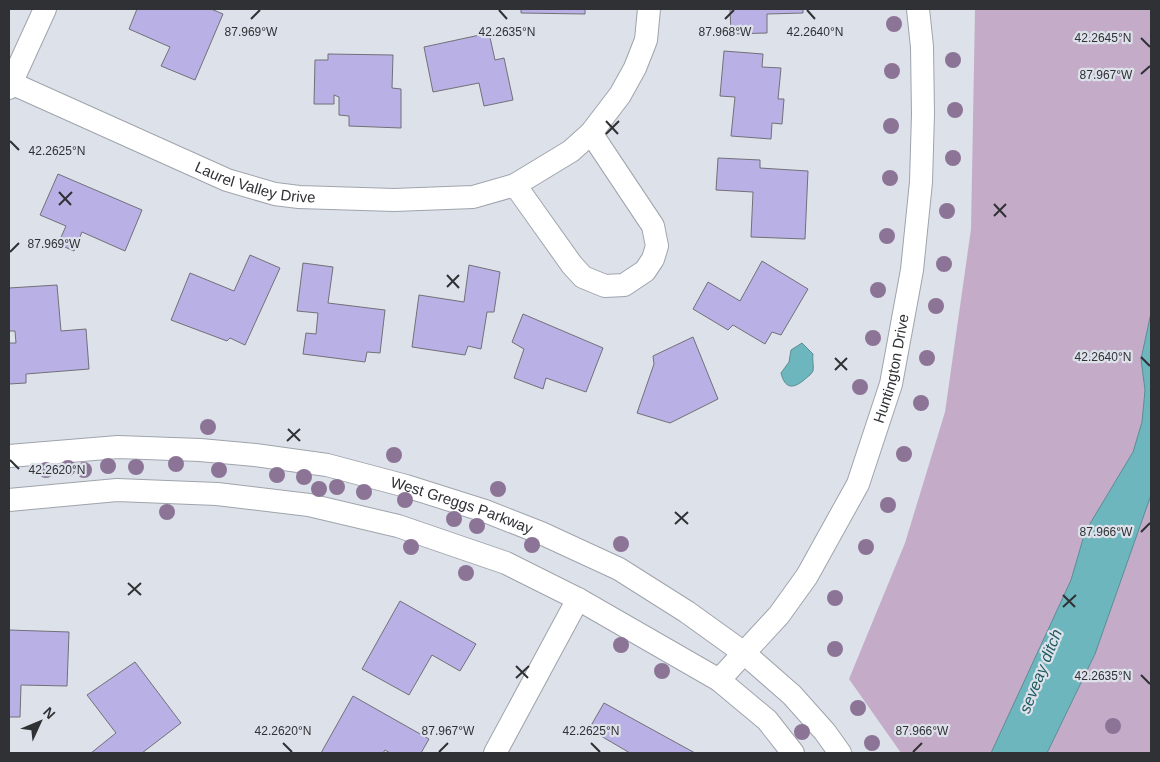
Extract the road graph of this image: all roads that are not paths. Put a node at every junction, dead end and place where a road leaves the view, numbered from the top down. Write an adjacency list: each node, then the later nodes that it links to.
1 (45, 9): 4 (street)
2 (649, 9): 5 (street, Laurel Valley Drive)
3 (918, 9): 10 (street, Huntington Drive)
4 (10, 86): 6 (street, Laurel Valley Drive)
5 (591, 133): 6 (street, Laurel Valley Drive); 6 (street)
6 (515, 185)
7 (9, 456): 10 (street, West Greggs Parkway)
8 (9, 500): 9 (street)
9 (578, 599): 11 (street); 12 (street)
10 (744, 653): 11 (street, Huntington Drive); 14 (street, West Greggs Parkway)
11 (719, 680): 13 (street)
12 (495, 753)
13 (793, 753)
14 (840, 753)

